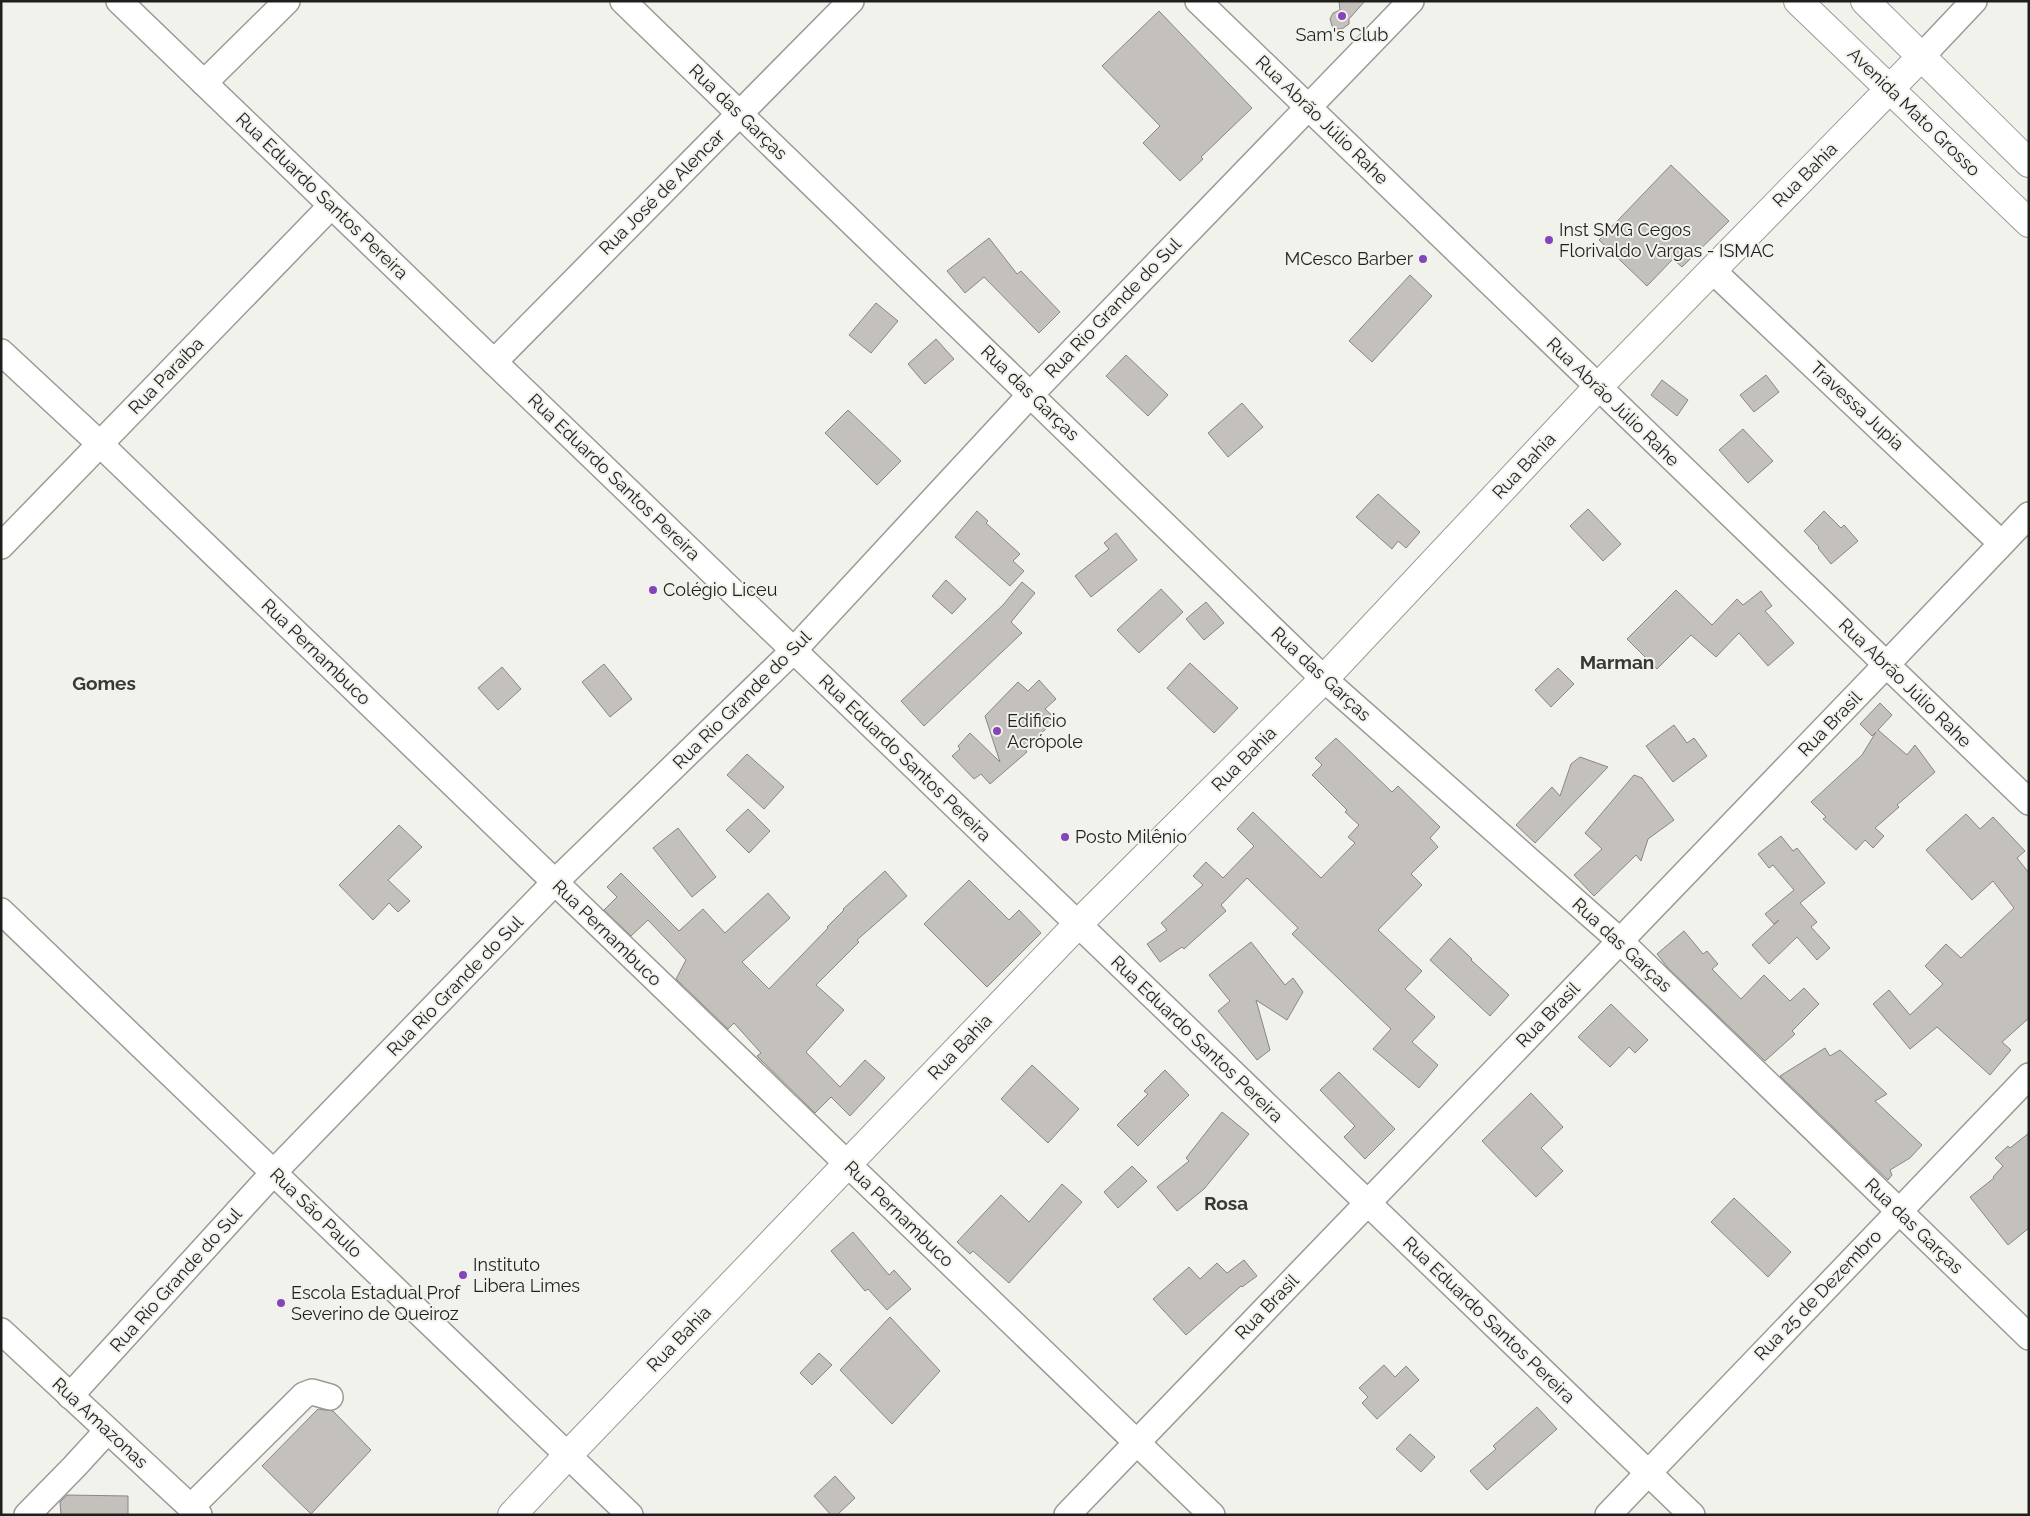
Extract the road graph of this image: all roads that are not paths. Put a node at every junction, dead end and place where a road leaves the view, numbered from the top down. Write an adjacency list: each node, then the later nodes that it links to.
1 (119, 1): 11 (street, Rua Eduardo Santos Pereira)
2 (287, 1): 11 (street)
3 (624, 1): 14 (street, Rua das Garças)
4 (851, 1): 14 (street, Rua José de Alencar)
5 (1198, 1): 13 (street, Rua Abrão Júlio Rahe)
6 (1410, 1): 13 (street, Rua Rio Grande do Sul)
7 (1798, 1): 12 (main road, Avenida Mato Grosso)
8 (1865, 1): 10 (main road)
9 (1974, 1): 10 (street, Rua Bahia)
10 (1922, 56): 12 (main road, Rua Bahia); 15 (main road)
11 (204, 83): 16 (street, Rua Eduardo Santos Pereira)
12 (1890, 89): 17 (main road, Avenida Mato Grosso); 18 (main road, Rua Bahia)
13 (1309, 107): 21 (street, Rua Abrão Júlio Rahe); 22 (street, Rua Rio Grande do Sul)
14 (740, 113): 20 (street, Rua José de Alencar); 22 (street, Rua das Garças)
15 (2029, 163)
16 (331, 206): 20 (street, Rua Eduardo Santos Pereira); 23 (street, Rua Paraíba)
17 (2029, 223)
18 (1712, 270): 21 (main road, Rua Bahia); 25 (street, Travessa Jupia)
19 (1, 352): 23 (street, Rua Pernambuco)
20 (494, 362): 27 (street, Rua Eduardo Santos Pereira)
21 (1598, 387): 28 (street, Rua Abrão Júlio Rahe); 29 (main road, Rua Bahia)
22 (1031, 394): 27 (street, Rua Rio Grande do Sul); 29 (street, Rua das Garças)
23 (100, 444): 26 (street, Rua Paraíba); 31 (street, Rua Pernambuco)
24 (2029, 515): 25 (street, Rua Brasil)
25 (2002, 543): 28 (street, Rua Brasil)
26 (1, 546)
27 (794, 650): 31 (street, Rua Rio Grande do Sul); 33 (street, Rua Eduardo Santos Pereira)
28 (1886, 665): 30 (street, Rua Abrão Júlio Rahe); 34 (street, Rua Brasil)
29 (1324, 679): 33 (main road, Rua Bahia); 34 (street, Rua das Garças)
30 (2029, 802)
31 (555, 882): 36 (street, Rua Pernambuco); 37 (street, Rua Rio Grande do Sul)
32 (1, 911): 37 (street, Rua São Paulo)
33 (1078, 924): 36 (main road, Rua Bahia); 38 (street, Rua Eduardo Santos Pereira)
34 (1619, 940): 38 (street, Rua Brasil); 39 (street, Rua das Garças)
35 (2029, 1076): 39 (street, Rua 25 de Dezembro)
36 (847, 1164): 45 (street, Rua Pernambuco); 46 (main road, Rua Bahia)
37 (274, 1172): 42 (street, Rua Rio Grande do Sul); 46 (street, Rua São Paulo)
38 (1368, 1203): 45 (street, Rua Brasil); 47 (street, Rua Eduardo Santos Pereira)
39 (1898, 1211): 41 (street, Rua das Garças); 47 (street, Rua 25 de Dezembro)
40 (1, 1331): 42 (street, Rua Amazonas)
41 (2029, 1336)
42 (70, 1396): 44 (street, Rua Amazonas)
43 (330, 1397): 48 (street)
44 (107, 1430): 48 (street, Rua Amazonas); 49 (street)
45 (1136, 1443): 52 (street, Rua Brasil); 53 (street, Rua Pernambuco)
46 (568, 1455): 50 (main road, Rua Bahia); 51 (street, Rua São Paulo)
47 (1648, 1473): 54 (street, Rua 25 de Dezembro); 55 (street, Rua Eduardo Santos Pereira)
48 (195, 1511)
49 (27, 1515)
50 (512, 1515)
51 (630, 1515)
52 (1067, 1515)
53 (1212, 1515)
54 (1608, 1515)
55 (1692, 1515)

